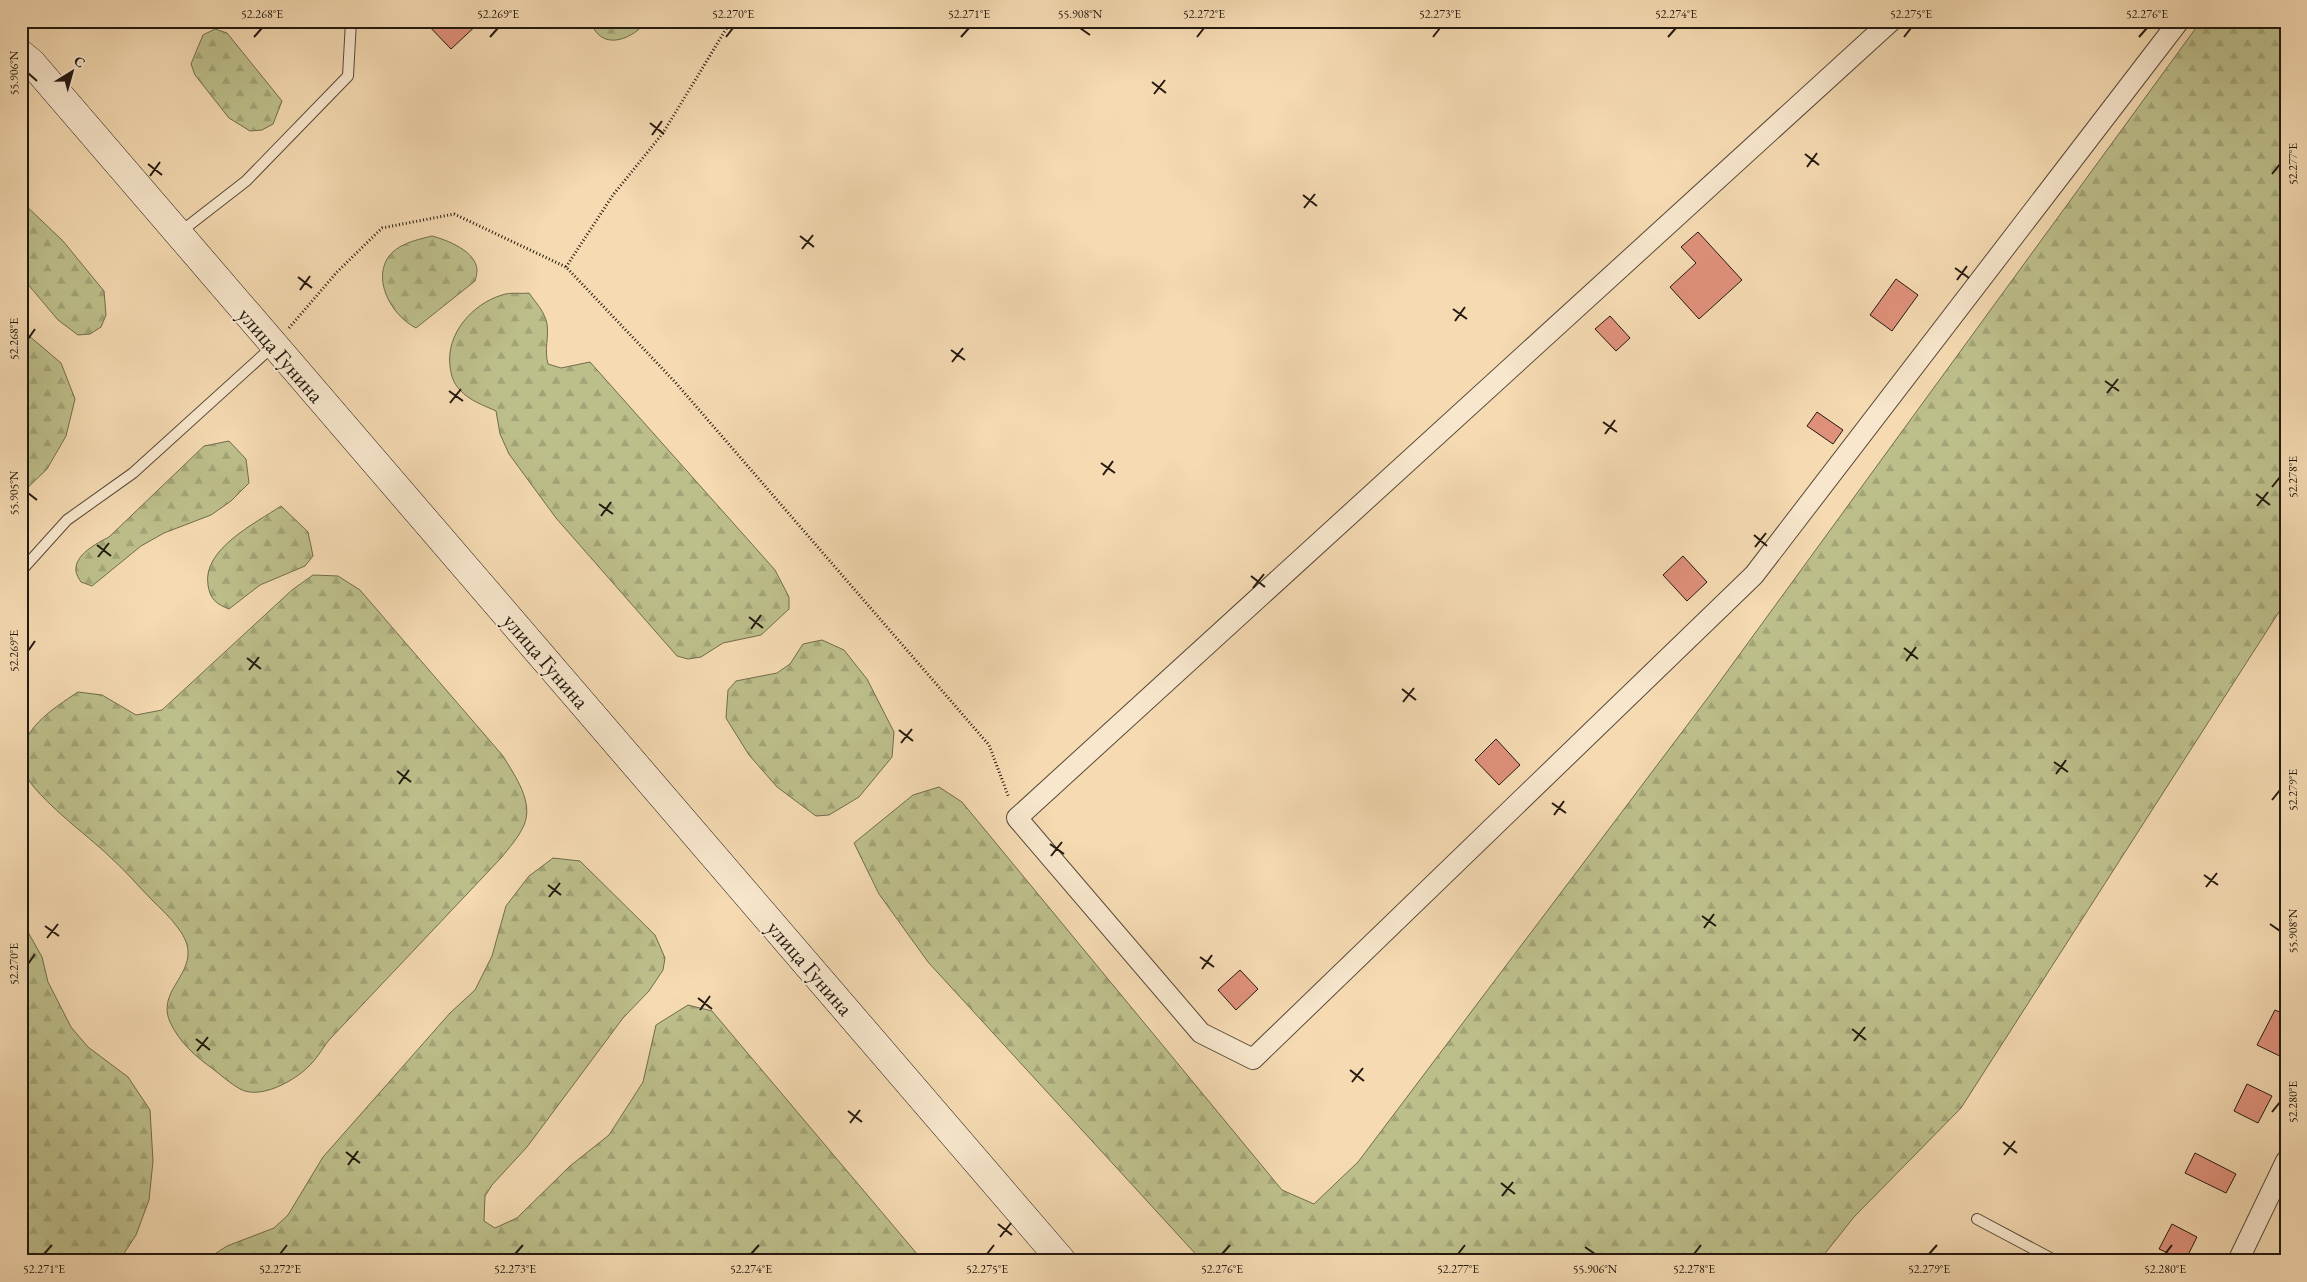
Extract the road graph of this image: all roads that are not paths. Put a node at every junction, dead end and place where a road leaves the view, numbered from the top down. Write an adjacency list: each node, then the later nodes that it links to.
1 (351, 21): 5 (lane)
2 (1891, 21): 3 (street)
3 (2178, 21)
4 (24, 53): 5 (main road, улица Гунина)
5 (177, 234): 6 (main road, улица Гунина)
6 (272, 347): 7 (lane); 10 (main road, улица Гунина)
7 (21, 572)
8 (2286, 1161): 12 (street)
9 (1977, 1219): 11 (lane)
10 (1062, 1261)
11 (2056, 1261)
12 (2238, 1261)

